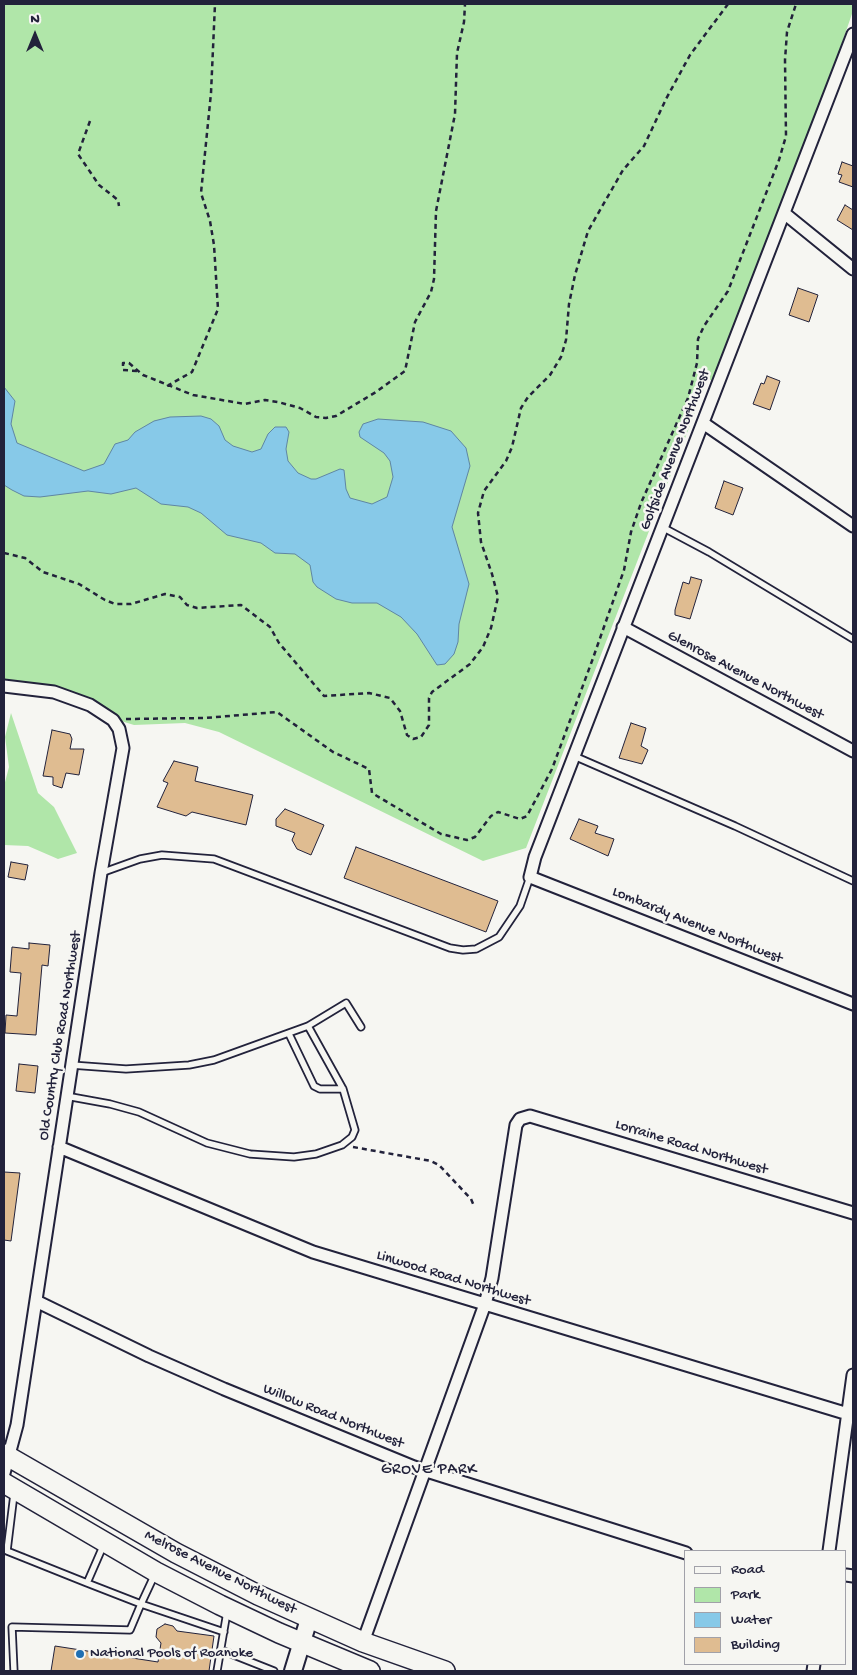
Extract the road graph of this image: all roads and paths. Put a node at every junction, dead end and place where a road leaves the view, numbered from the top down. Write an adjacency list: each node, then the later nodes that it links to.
1 (215, 4): 11 (path)
2 (465, 4): 11 (path)
3 (728, 4): 15 (path)
4 (796, 4): 19 (path)
5 (853, 34): 8 (street, Golfside Avenue Northwest)
6 (90, 122): 7 (path)
7 (119, 206)
8 (784, 214): 9 (street); 12 (street, Golfside Avenue Northwest)
9 (853, 268)
10 (137, 371): 10 (path); 11 (path)
11 (167, 386)
12 (703, 423): 13 (street); 14 (street, Golfside Avenue Northwest)
13 (853, 526)
14 (662, 527): 16 (street, Golfside Avenue Northwest); 17 (lane)
15 (4, 553)
16 (623, 627): 20 (street, Glenrose Avenue Northwest); 21 (street, Golfside Avenue Northwest)
17 (853, 639)
18 (4, 686): 22 (street, Old Country Club Road Northwest)
19 (121, 718)
20 (853, 751)
21 (574, 756): 23 (street, Golfside Avenue Northwest); 24 (lane)
22 (101, 872): 23 (lane); 29 (street, Old Country Club Road Northwest)
23 (530, 877): 25 (street, Lombardy Avenue Northwest)
24 (853, 881)
25 (853, 1004)
26 (308, 1026): 27 (lane); 28 (lane); 30 (lane)
27 (361, 1028)
28 (289, 1034): 29 (lane); 30 (lane)
29 (70, 1064): 31 (street, Old Country Club Road Northwest)
30 (343, 1089): 32 (lane)
31 (66, 1096): 32 (lane); 33 (street, Old Country Club Road Northwest)
32 (342, 1145): 34 (path)
33 (59, 1147): 36 (street, Old Country Club Road Northwest); 37 (street, Linwood Road Northwest)
34 (474, 1206)
35 (853, 1213): 37 (street, Lorraine Road Northwest)
36 (36, 1301): 40 (street, Old Country Club Road Northwest); 41 (street, Willow Road Northwest)
37 (485, 1304): 39 (street, Linwood Road Northwest); 41 (street)
38 (853, 1375): 39 (street)
39 (848, 1414): 44 (street)
40 (5, 1461): 50 (main road, Melrose Avenue Northwest)
41 (423, 1470): 45 (street, Willow Road Northwest); 53 (street)
42 (9, 1487): 43 (main road, Melrose Avenue Northwest); 47 (lane)
43 (105, 1542): 46 (main road, Melrose Avenue Northwest); 47 (lane)
44 (829, 1550)
45 (684, 1553)
46 (156, 1572): 48 (lane); 49 (main road, Melrose Avenue Northwest)
47 (86, 1582): 48 (lane)
48 (141, 1604): 51 (lane); 55 (lane)
49 (228, 1608): 51 (lane); 52 (main road, Melrose Avenue Northwest)
50 (309, 1619): 52 (street); 53 (main road, Melrose Avenue Northwest)
51 (224, 1632): 54 (lane)
52 (301, 1642): 58 (street); 59 (main road, Melrose Avenue Northwest)
53 (363, 1642): 60 (main road, Melrose Avenue Northwest)
54 (221, 1650): 56 (lane); 57 (lane)
55 (14, 1671)
56 (217, 1671)
57 (274, 1671)
58 (293, 1671)
59 (370, 1671)
60 (445, 1671)

